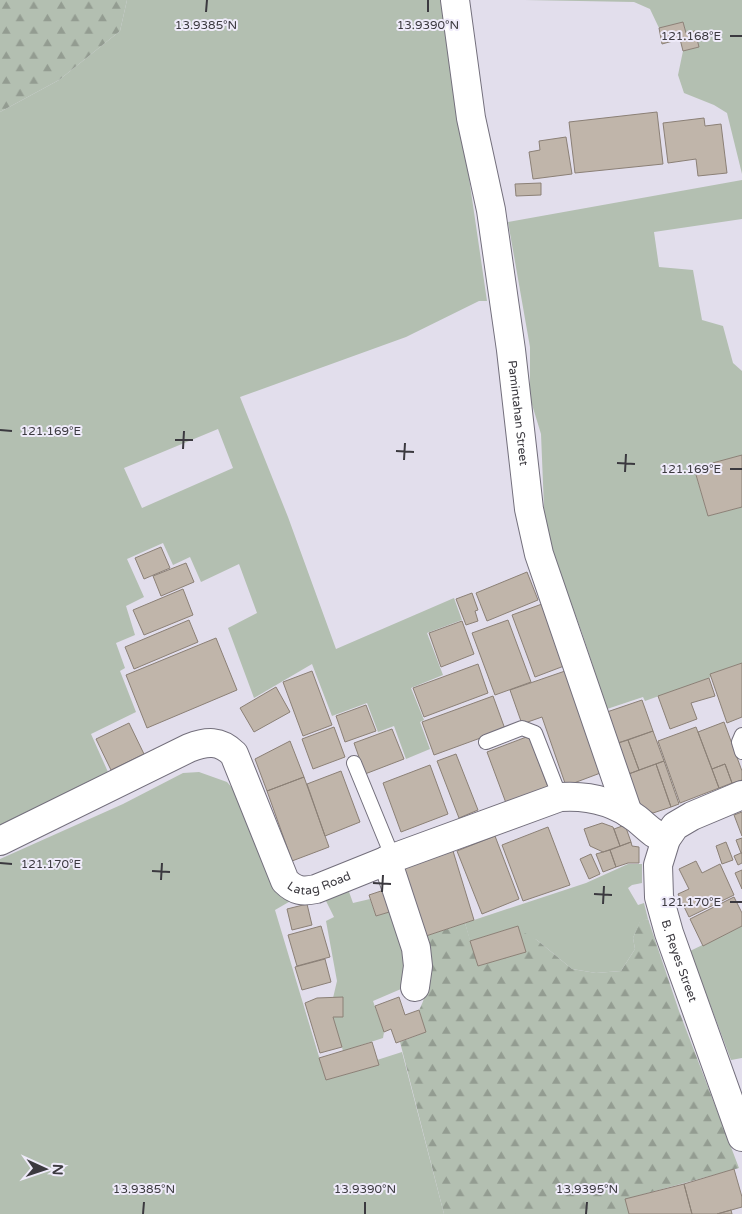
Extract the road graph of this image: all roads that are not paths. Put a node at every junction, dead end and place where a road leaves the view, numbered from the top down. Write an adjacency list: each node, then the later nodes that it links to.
1 (455, 0): 8 (street, Pamintahan Street)
2 (742, 735): 4 (lane)
3 (486, 742): 7 (lane)
4 (742, 752)
5 (354, 763): 11 (lane)
6 (742, 794): 9 (street, B. Reyes Street)
7 (560, 797): 8 (street, Latag Road); 11 (street, Latag Road)
8 (628, 813): 9 (street, Latag Road)
9 (666, 839): 13 (street, B. Reyes Street)
10 (0, 841): 11 (street, Latag Road)
11 (390, 859): 12 (street)
12 (415, 987)
13 (740, 1125)

